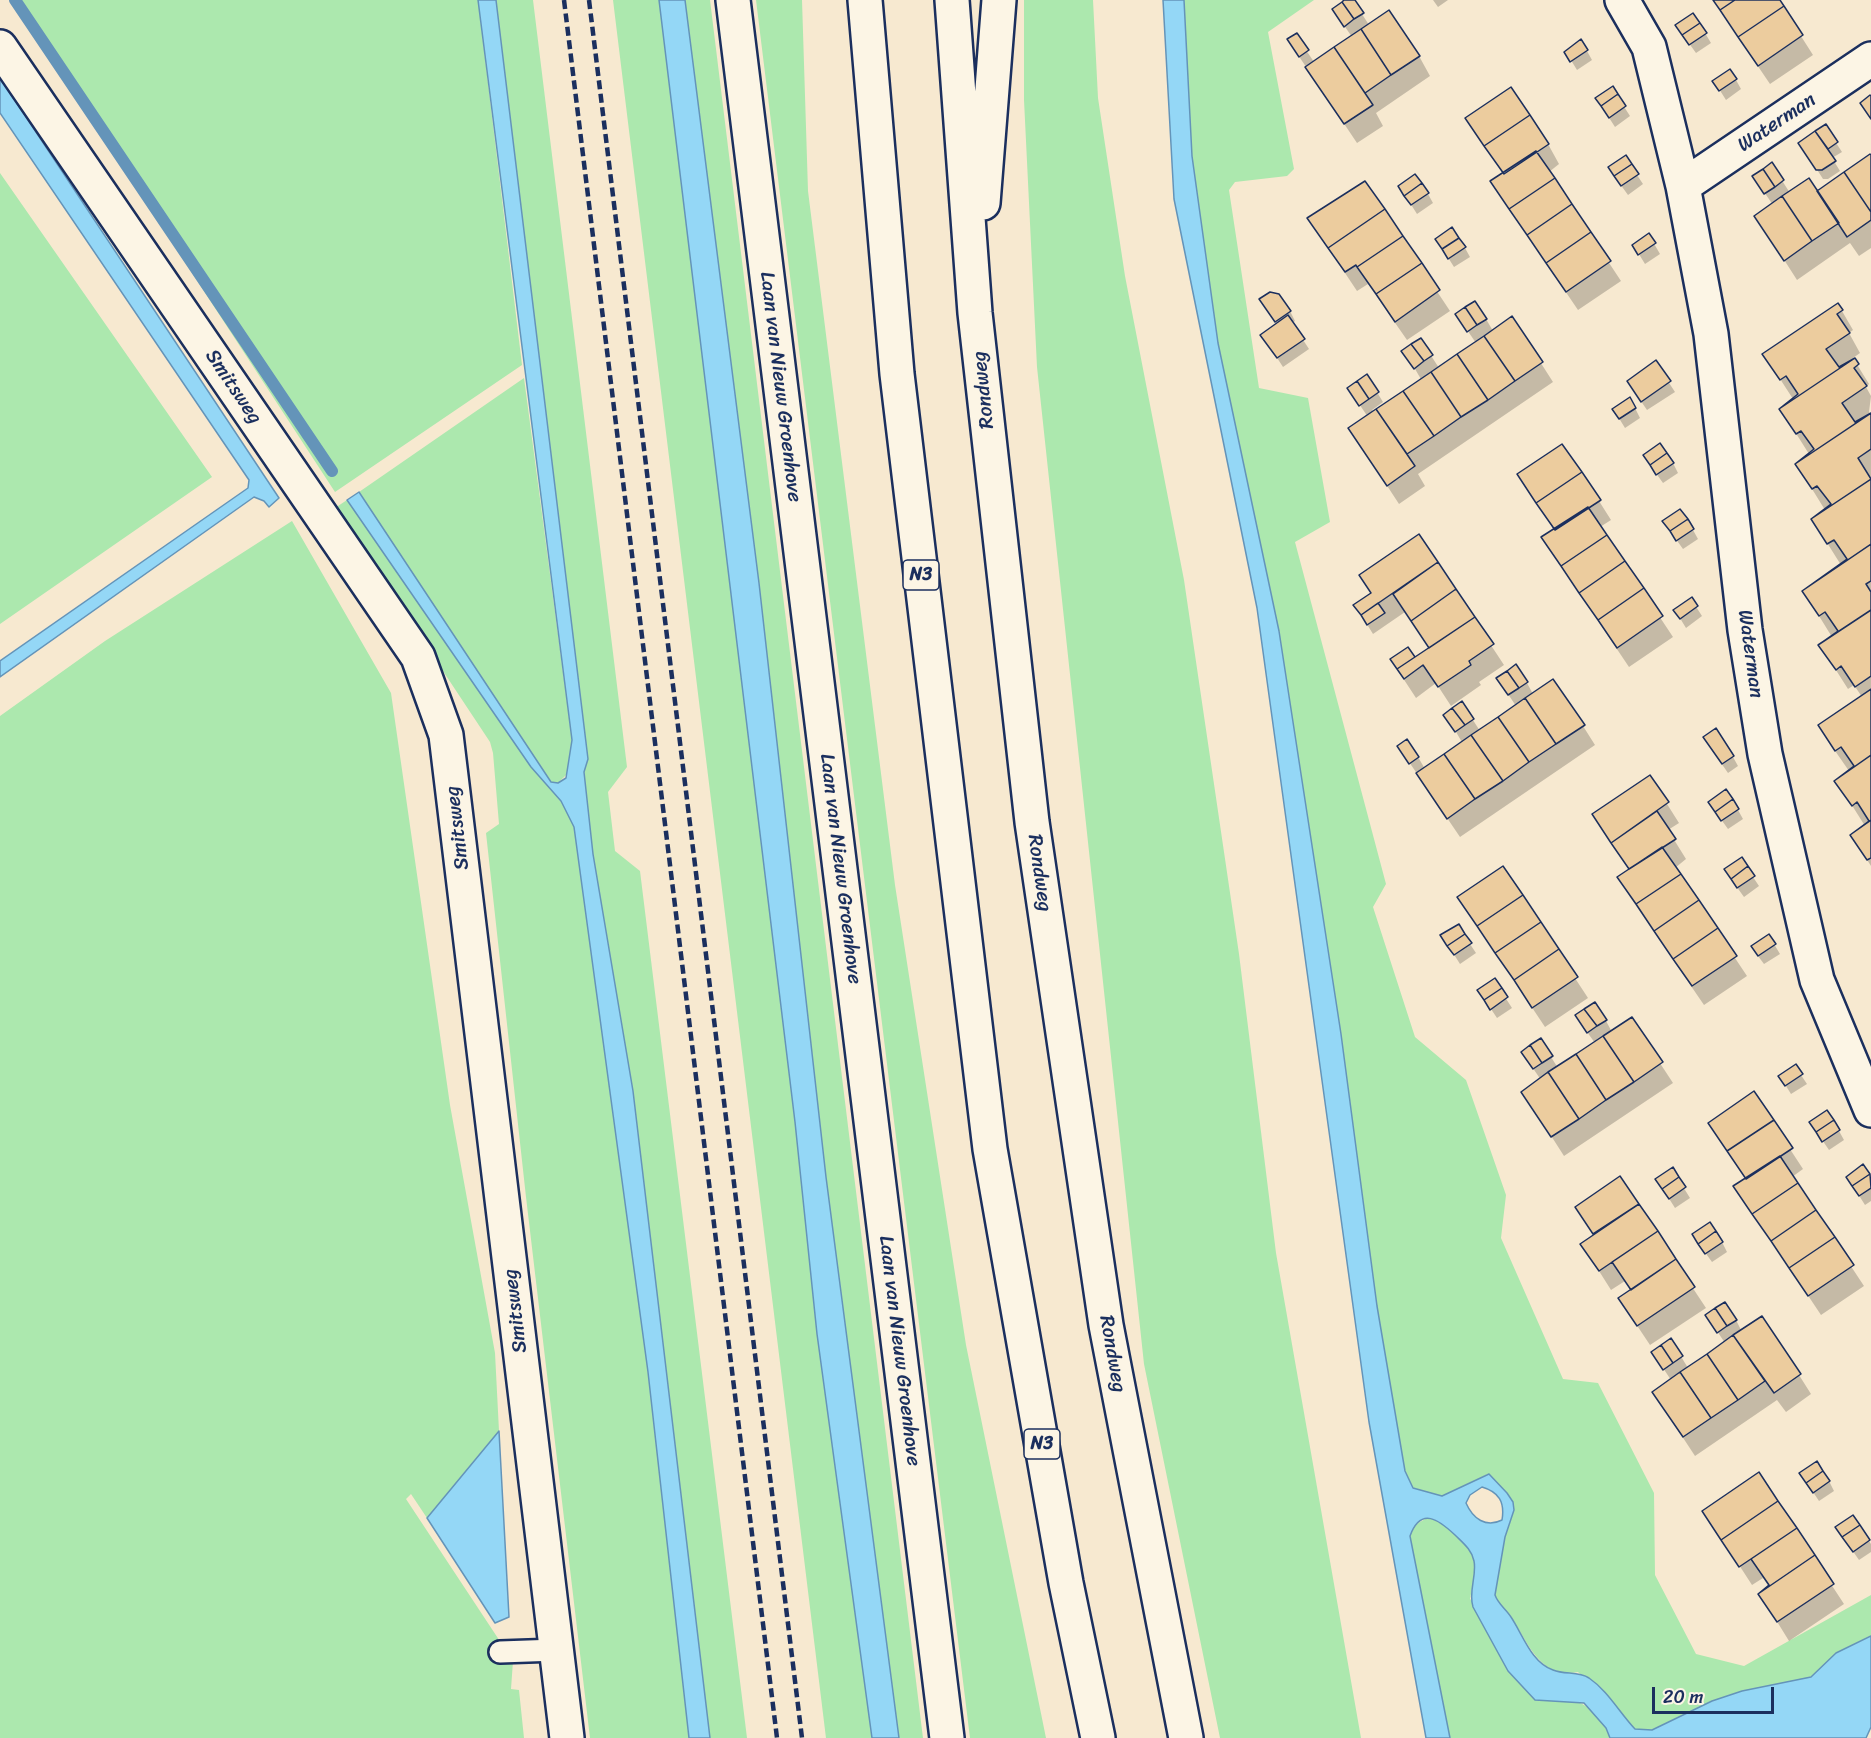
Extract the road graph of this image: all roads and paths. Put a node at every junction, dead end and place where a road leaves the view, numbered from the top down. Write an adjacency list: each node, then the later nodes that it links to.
1 (733, 0): 14 (main road, Laan van Nieuw Groenhove)
2 (865, 0): 15 (main road, N3)
3 (952, 0): 9 (main road, Rondweg)
4 (999, 0): 9 (main road)
5 (1622, 0): 8 (main road, Waterman)
6 (0, 47): 11 (main road, Smitsweg)
7 (1871, 59): 8 (main road, Waterman)
8 (1683, 186): 10 (main road, Waterman)
9 (975, 313): 16 (main road, Rondweg)
10 (1871, 1110)
11 (557, 1650): 12 (lane); 13 (main road, Smitsweg)
12 (500, 1652)
13 (567, 1738)
14 (947, 1738)
15 (1098, 1738)
16 (1186, 1738)

